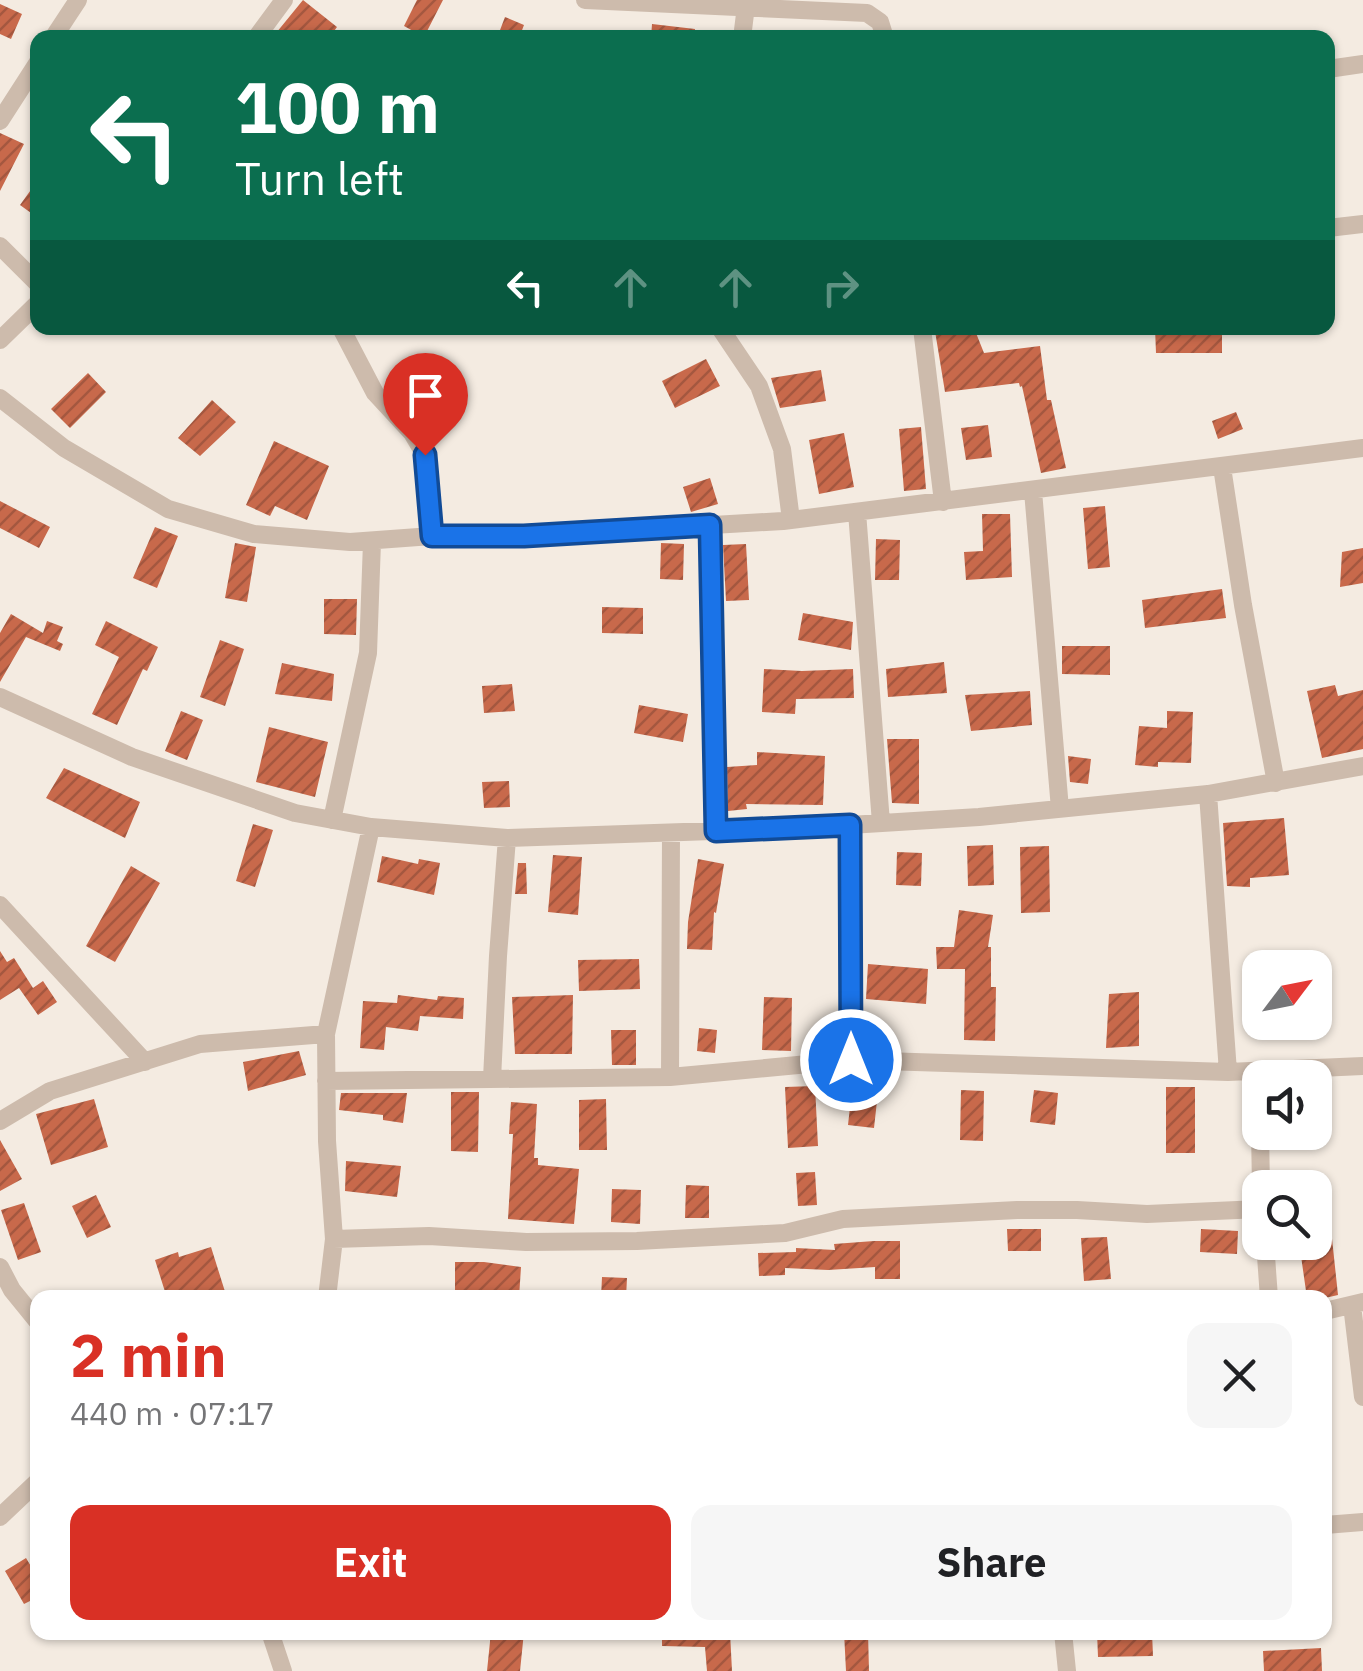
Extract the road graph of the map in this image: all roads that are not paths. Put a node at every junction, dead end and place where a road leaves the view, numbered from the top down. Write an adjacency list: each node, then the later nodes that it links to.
1 (78, 0): 5 (street)
2 (284, 0): 6 (street)
3 (585, 0): 4 (street)
4 (746, 6): 7 (street); 8 (street)
5 (58, 30)
6 (262, 30)
7 (743, 30)
8 (882, 30)
9 (1363, 64): 10 (street)
10 (1335, 69)
11 (30, 75): 12 (street)
12 (0, 122)
13 (1363, 224): 14 (street)
14 (1335, 227)
15 (0, 246): 16 (street)
16 (30, 276)
17 (30, 311): 21 (street)
18 (345, 335): 30 (street)
19 (725, 335): 28 (street)
20 (923, 335): 26 (street)
21 (0, 340)
22 (0, 398): 31 (street)
23 (1363, 448): 24 (street)
24 (1222, 467): 25 (street); 34 (street)
25 (1033, 491): 26 (street); 36 (street)
26 (943, 502): 27 (street)
27 (857, 512): 28 (street); 38 (street)
28 (791, 520): 29 (street)
29 (710, 525): 30 (street); 41 (street)
30 (432, 536): 31 (street)
31 (372, 542): 37 (street)
32 (0, 697): 37 (street)
33 (1363, 766): 34 (street)
34 (1276, 783): 35 (street)
35 (1208, 794): 36 (street); 50 (street)
36 (1060, 809): 38 (street)
37 (332, 820): 40 (street)
38 (881, 823): 39 (street)
39 (850, 825): 41 (street); 46 (street)
40 (372, 827): 43 (street); 45 (street)
41 (716, 831): 42 (street)
42 (671, 833): 43 (street); 52 (street)
43 (507, 838): 53 (street)
44 (0, 905): 47 (street)
45 (326, 1034): 47 (street); 54 (street)
46 (851, 1060): 50 (street); 52 (street)
47 (144, 1062): 55 (street)
48 (1363, 1066): 49 (street)
49 (1332, 1068)
50 (1228, 1072): 51 (street)
51 (1242, 1072)
52 (670, 1078): 53 (street)
53 (492, 1079): 54 (street)
54 (326, 1080): 57 (street)
55 (0, 1121)
56 (1242, 1210): 57 (street)
57 (334, 1239): 60 (street)
58 (1267, 1260): 61 (street)
59 (0, 1267): 62 (street)
60 (328, 1290)
61 (1269, 1290)
62 (6, 1294): 65 (street)
63 (1357, 1303): 64 (street); 66 (street)
64 (1332, 1309)
65 (30, 1315)
66 (1363, 1397)
67 (30, 1489): 68 (street)
68 (0, 1517)
69 (1363, 1522): 70 (street)
70 (1332, 1524)
71 (273, 1640): 73 (street)
72 (1064, 1640): 74 (street)
73 (283, 1671)
74 (1067, 1671)

